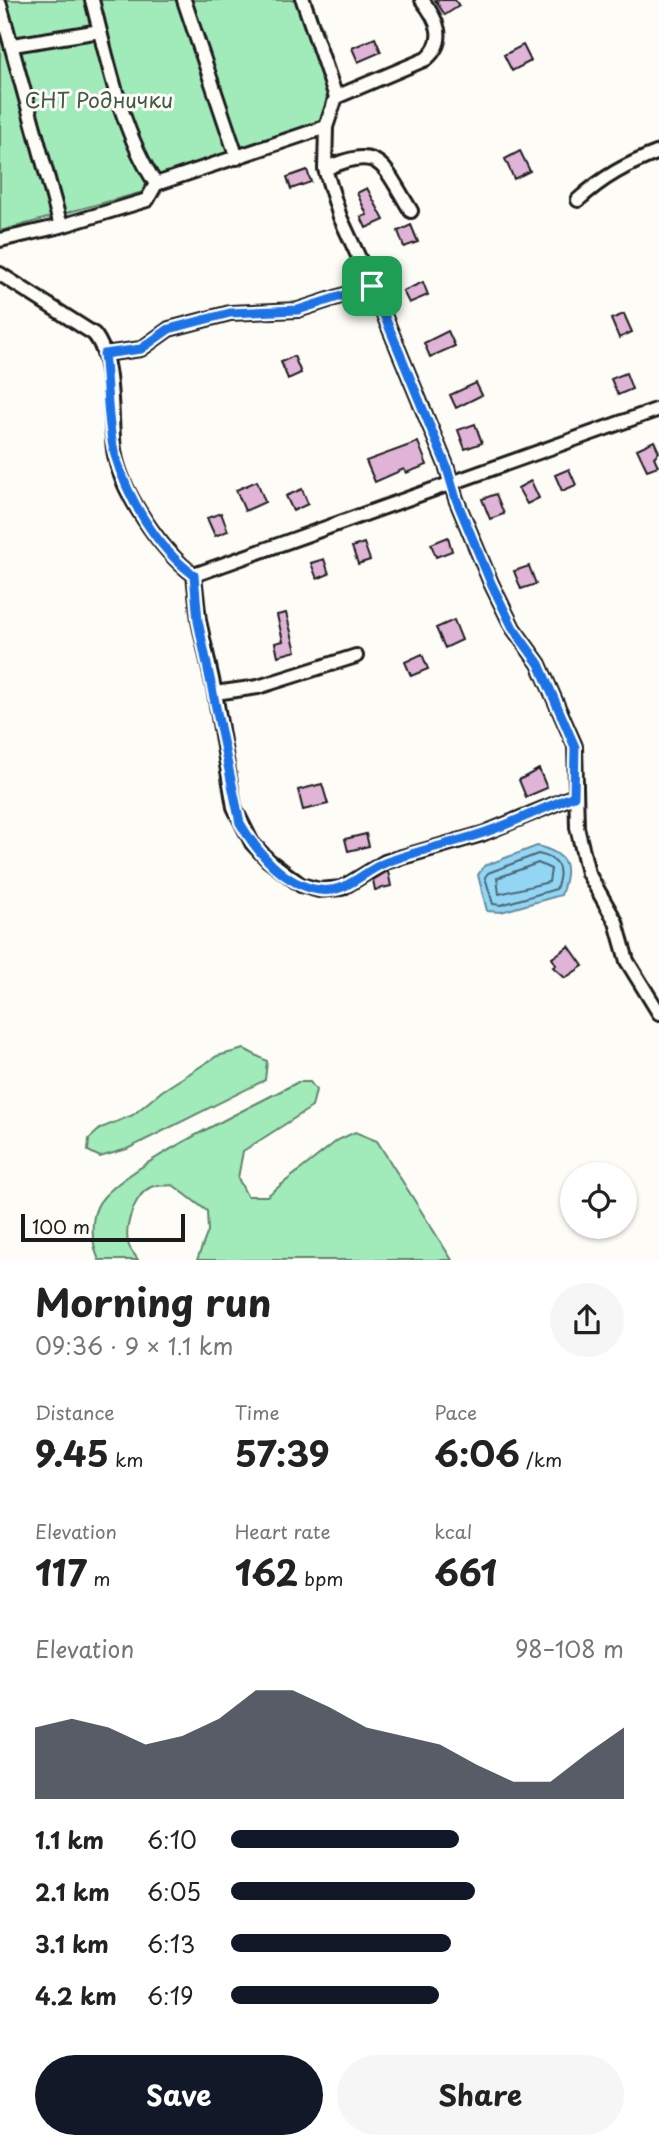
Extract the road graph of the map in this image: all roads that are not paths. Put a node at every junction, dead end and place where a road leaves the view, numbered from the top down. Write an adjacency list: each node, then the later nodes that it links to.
1 (92, 0): 6 (street)
2 (184, 0): 11 (street)
3 (303, 0): 8 (street)
4 (422, 0): 8 (street)
5 (0, 5): 7 (street)
6 (100, 31): 7 (street); 13 (street)
7 (13, 45): 16 (street)
8 (336, 97): 9 (street)
9 (326, 127): 11 (street); 12 (street)
10 (659, 152): 14 (street)
11 (237, 158): 13 (street)
12 (325, 169): 15 (street); 19 (street)
13 (156, 184): 16 (street)
14 (578, 200)
15 (411, 211)
16 (61, 226): 17 (street)
17 (0, 240)
18 (0, 274): 20 (street)
19 (372, 286): 20 (street); 22 (street)
20 (104, 354): 23 (street)
21 (659, 410): 22 (street)
22 (453, 483): 23 (street); 26 (street)
23 (194, 575): 25 (street)
24 (356, 656): 25 (street)
25 (215, 693): 26 (street)
26 (574, 796): 27 (street)
27 (659, 1013)

